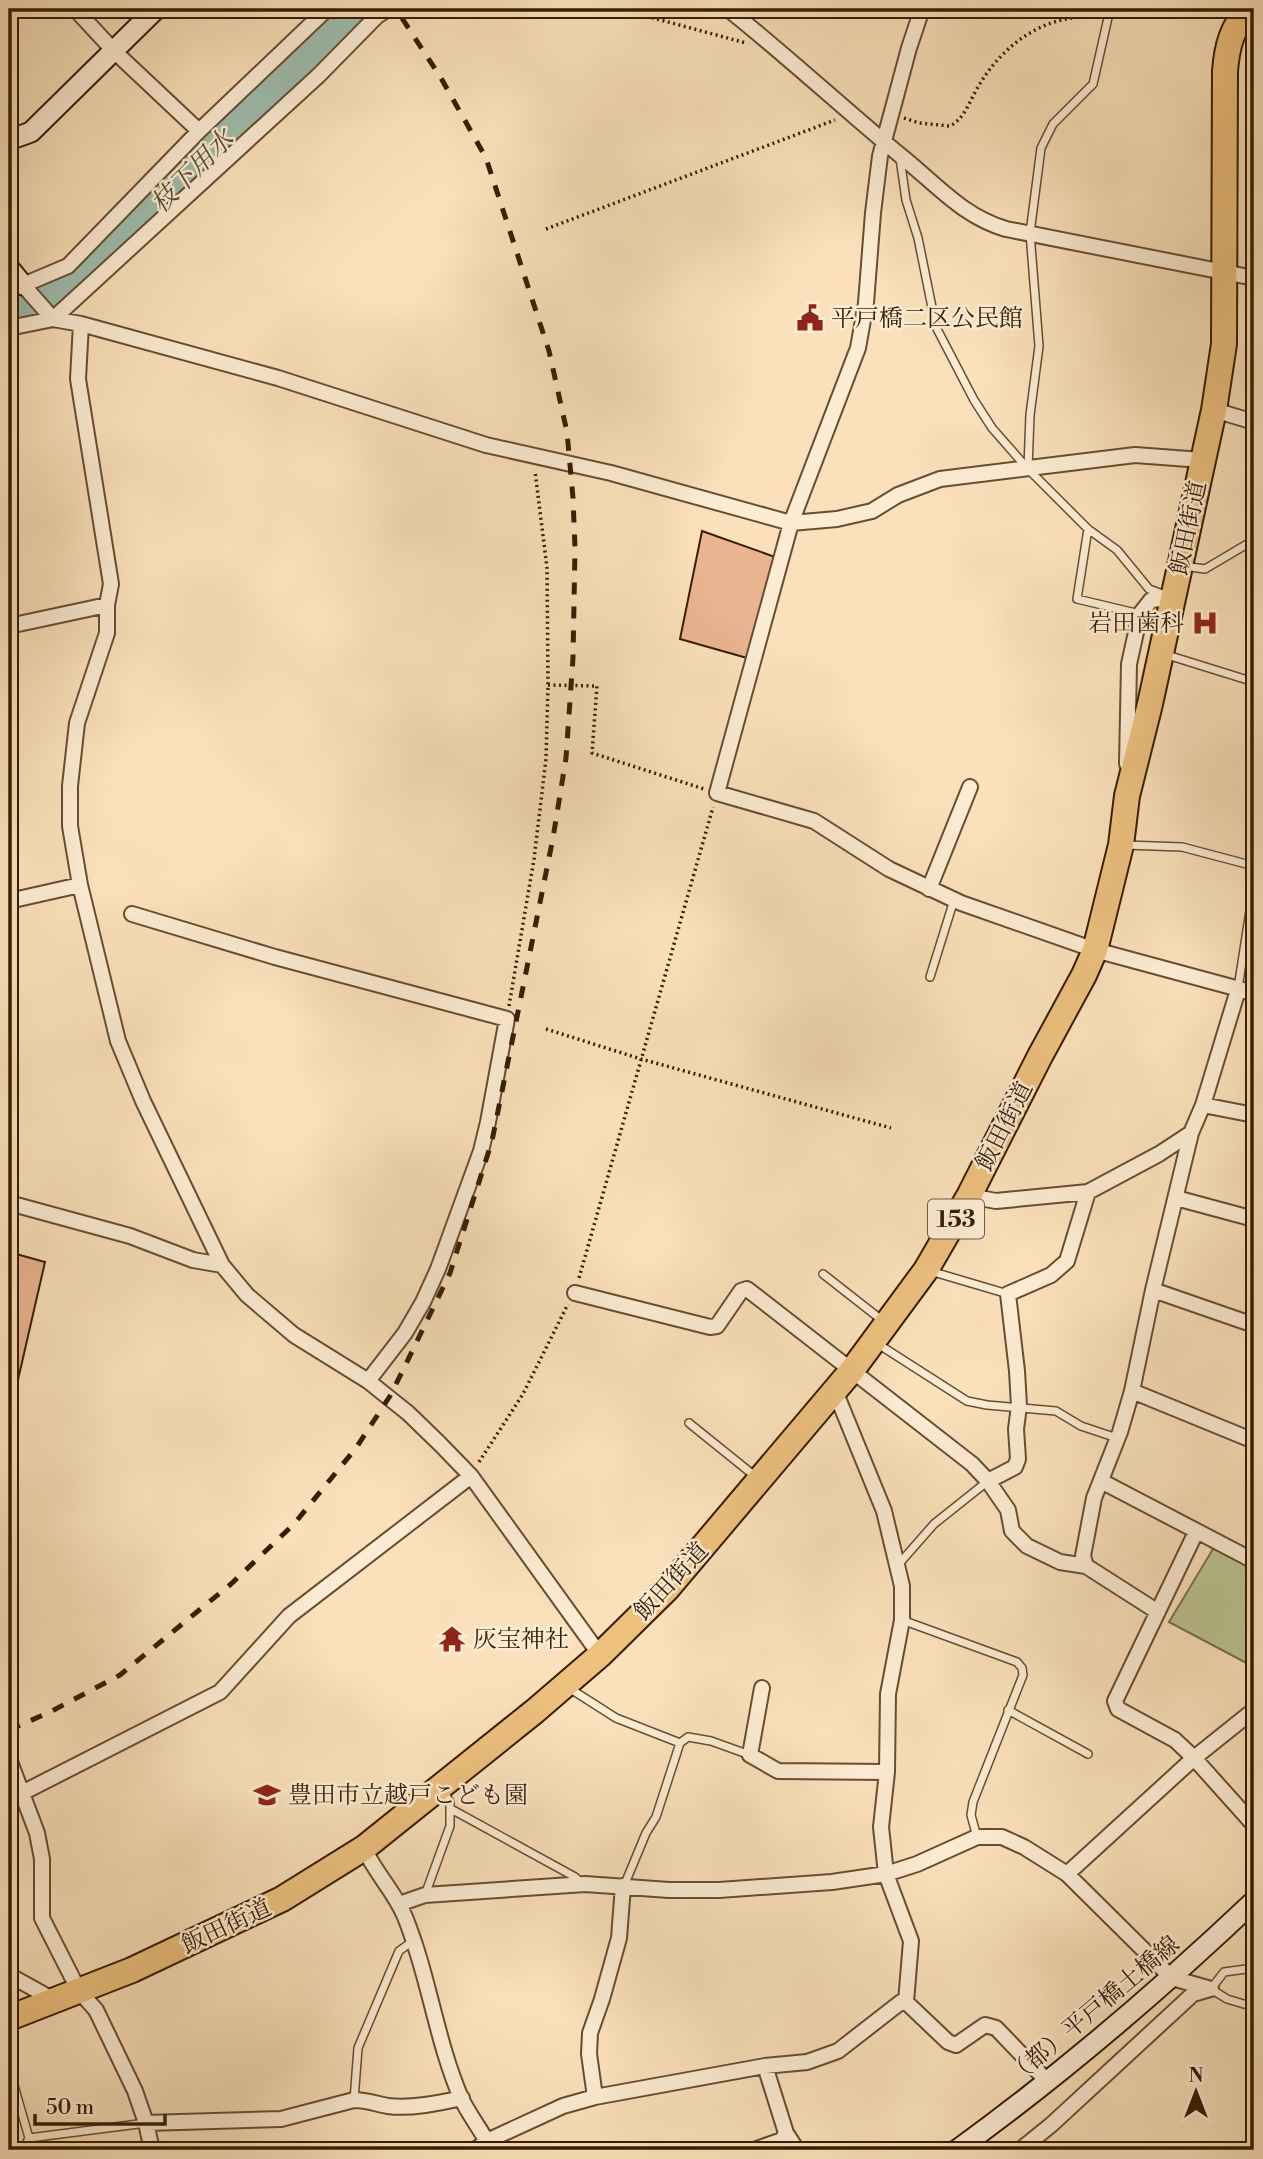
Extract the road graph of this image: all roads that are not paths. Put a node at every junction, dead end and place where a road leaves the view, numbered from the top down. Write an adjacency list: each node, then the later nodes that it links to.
1 (75, 9): 9 (street)
2 (156, 9): 9 (street)
3 (327, 9): 10 (street)
4 (388, 9): 19 (street)
5 (728, 9): 12 (street)
6 (922, 9): 12 (street)
7 (1110, 9): 14 (lane)
8 (1249, 9): 16 (highway, 飯田街道 / 153)
9 (114, 51): 10 (street); 11 (street)
10 (199, 131): 18 (street)
11 (9, 140)
12 (883, 143): 13 (street); 26 (street)
13 (899, 154): 14 (street); 25 (lane)
14 (1030, 233): 16 (street); 25 (lane)
15 (9, 268): 18 (street)
16 (1226, 274): 17 (street); 22 (highway, 飯田街道 / 153)
17 (1254, 278)
18 (16, 287): 19 (street)
19 (49, 316): 20 (street); 21 (street)
20 (81, 324): 26 (street); 31 (street)
21 (9, 328)
22 (1214, 410): 23 (street); 24 (highway, 飯田街道 / 153)
23 (1254, 422)
24 (1202, 460): 25 (street); 29 (highway, 飯田街道 / 153)
25 (1028, 469): 26 (street); 27 (lane)
26 (791, 523): 42 (street)
27 (1088, 529): 30 (lane); 32 (lane)
28 (1254, 540): 29 (lane)
29 (1178, 566): 30 (highway, 飯田街道 / 153)
30 (1173, 598): 32 (street); 34 (highway, 飯田街道 / 153)
31 (107, 605): 33 (street); 40 (street)
32 (1140, 614): 37 (street)
33 (9, 626)
34 (1160, 653): 35 (lane); 37 (highway, 飯田街道 / 153)
35 (1254, 682)
36 (970, 787): 42 (street)
37 (1127, 796): 38 (highway, 飯田街道 / 153)
38 (1121, 845): 39 (lane); 46 (highway, 飯田街道 / 153)
39 (1254, 866)
40 (80, 885): 44 (street); 58 (street)
41 (1254, 885): 48 (lane)
42 (929, 889): 43 (street)
43 (954, 900): 46 (street); 47 (lane)
44 (9, 901)
45 (132, 914): 67 (street)
46 (1095, 950): 48 (street); 54 (highway, 飯田街道 / 153)
47 (930, 977)
48 (1238, 990): 49 (street); 50 (street)
49 (1254, 993)
50 (1203, 1105): 51 (street); 52 (street)
51 (1254, 1115)
52 (1191, 1133): 53 (street); 55 (street)
53 (1087, 1192): 54 (street); 63 (street)
54 (969, 1196): 59 (highway, 飯田街道 / 153)
55 (1176, 1198): 57 (street); 61 (street)
56 (9, 1203): 58 (street)
57 (1254, 1219)
58 (222, 1265): 67 (street)
59 (926, 1270): 63 (lane); 65 (highway, 飯田街道 / 153)
60 (823, 1274): 65 (lane)
61 (1153, 1290): 64 (street); 69 (street)
62 (575, 1293): 66 (street)
63 (1008, 1294): 70 (street)
64 (1254, 1325)
65 (881, 1333): 66 (highway, 飯田街道 / 153); 70 (lane)
66 (853, 1370): 68 (highway, 飯田街道 / 153); 76 (street)
67 (368, 1381): 74 (street)
68 (835, 1391): 75 (highway, 飯田街道 / 153); 80 (street)
69 (1132, 1391): 72 (street); 73 (street)
70 (1018, 1406): 72 (lane); 76 (street)
71 (688, 1423): 75 (lane)
72 (1117, 1438): 77 (street)
73 (1254, 1441)
74 (471, 1476): 84 (street); 95 (street)
75 (759, 1480): 84 (highway, 飯田街道 / 153)
76 (988, 1481): 80 (lane); 81 (street)
77 (1101, 1481): 78 (street); 81 (street)
78 (1196, 1532): 79 (street); 82 (street)
79 (1254, 1561)
80 (898, 1565): 83 (street)
81 (1086, 1566): 82 (street)
82 (1158, 1612): 92 (street)
83 (902, 1620): 87 (lane); 94 (street)
84 (600, 1655): 85 (highway, 飯田街道 / 153)
85 (566, 1685): 89 (lane); 96 (highway, 飯田街道 / 153)
86 (762, 1688): 91 (street)
87 (1008, 1710): 90 (lane); 98 (lane)
88 (1254, 1710): 92 (street)
89 (680, 1743): 91 (lane); 103 (lane)
90 (1088, 1754)
91 (750, 1755): 94 (street)
92 (1194, 1758): 97 (street); 101 (street)
93 (9, 1759): 95 (street)
94 (887, 1772): 100 (street)
95 (15, 1795): 112 (street)
96 (446, 1798): 99 (highway, 飯田街道 / 153); 102 (lane); 104 (lane)
97 (1254, 1825)
98 (977, 1838): 100 (street); 101 (street)
99 (364, 1848): 106 (street); 112 (highway, 飯田街道 / 153)
100 (886, 1874): 103 (street); 114 (street)
101 (1067, 1874): 110 (street)
102 (583, 1884): 103 (street); 104 (street)
103 (623, 1886): 120 (street)
104 (425, 1895): 106 (street)
105 (1254, 1901): 110 (street, （都）平戸橋土橋線)
106 (400, 1904): 107 (street)
107 (414, 1941): 121 (street); 122 (lane)
108 (1254, 1968): 111 (lane)
109 (9, 1975): 113 (street)
110 (1172, 1978): 111 (street); 119 (street, （都）平戸橋土橋線)
111 (1211, 1989): 115 (lane); 132 (street)
112 (79, 1991): 113 (highway, 飯田街道 / 153); 123 (street)
113 (54, 2000): 116 (highway, 飯田街道 / 153)
114 (906, 2001): 117 (street); 119 (street)
115 (1254, 2007)
116 (9, 2018)
117 (765, 2066): 120 (street); 124 (street)
118 (9, 2068): 125 (lane)
119 (1047, 2081): 131 (street, （都）平戸橋土橋線)
120 (595, 2097): 126 (street)
121 (461, 2098): 122 (street); 126 (street)
122 (354, 2100): 123 (street)
123 (146, 2123): 125 (lane); 128 (street)
124 (786, 2133): 129 (street); 130 (street)
125 (29, 2138): 127 (lane)
126 (484, 2147)
127 (23, 2150)
128 (152, 2150)
129 (754, 2150)
130 (797, 2150)
131 (957, 2150)
132 (1020, 2150)

